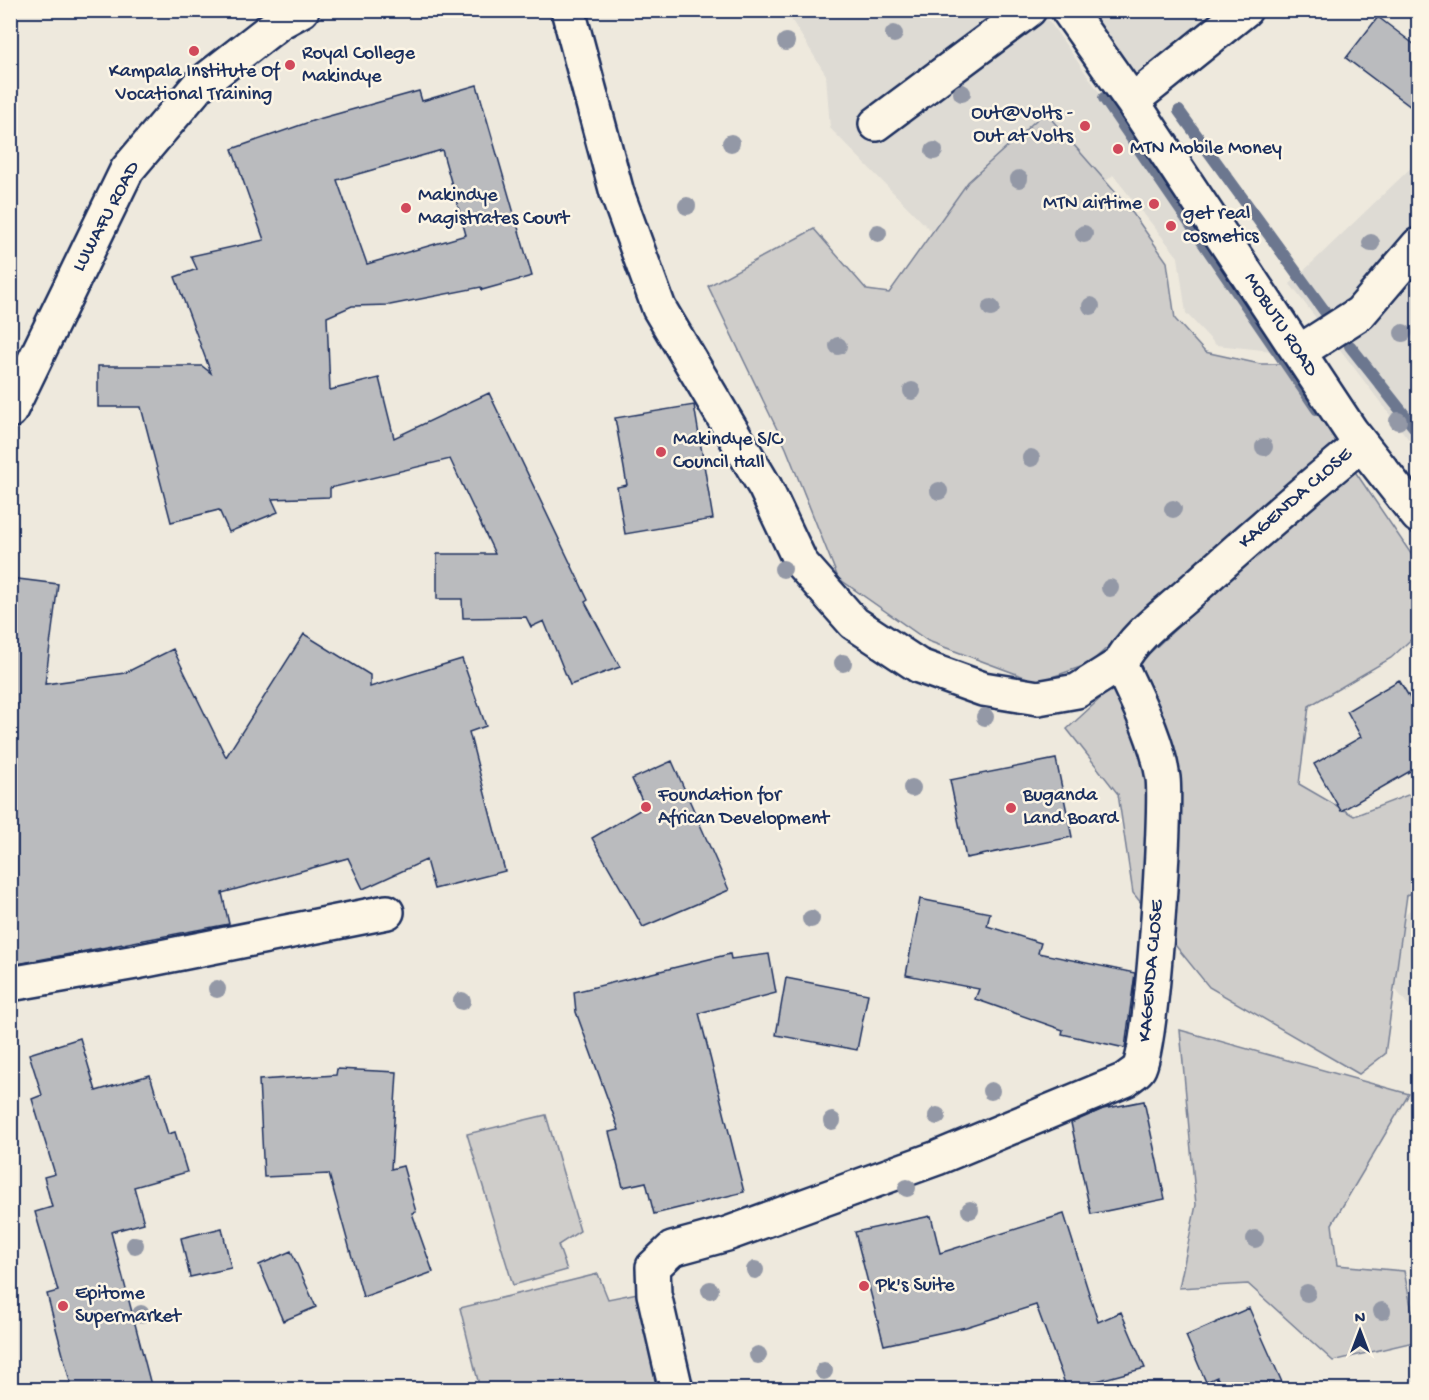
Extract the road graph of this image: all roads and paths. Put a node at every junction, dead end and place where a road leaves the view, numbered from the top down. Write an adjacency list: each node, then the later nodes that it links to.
1 (568, 10): 13 (street)
2 (1029, 10): 7 (street)
3 (1068, 10): 6 (street, MOBUTU ROAD)
4 (1245, 10): 6 (street)
5 (294, 12): 10 (street, LUWAFU ROAD)
6 (1132, 101): 9 (street, MOBUTU ROAD)
7 (876, 124)
8 (1419, 245): 9 (street)
9 (1299, 352): 11 (street, MOBUTU ROAD)
10 (10, 411)
11 (1361, 444): 12 (street, MOBUTU ROAD); 13 (street, KAGENDA CLOSE)
12 (1419, 516)
13 (1120, 664): 16 (street, KAGENDA CLOSE)
14 (387, 912): 15 (street)
15 (10, 984)
16 (676, 1389)

